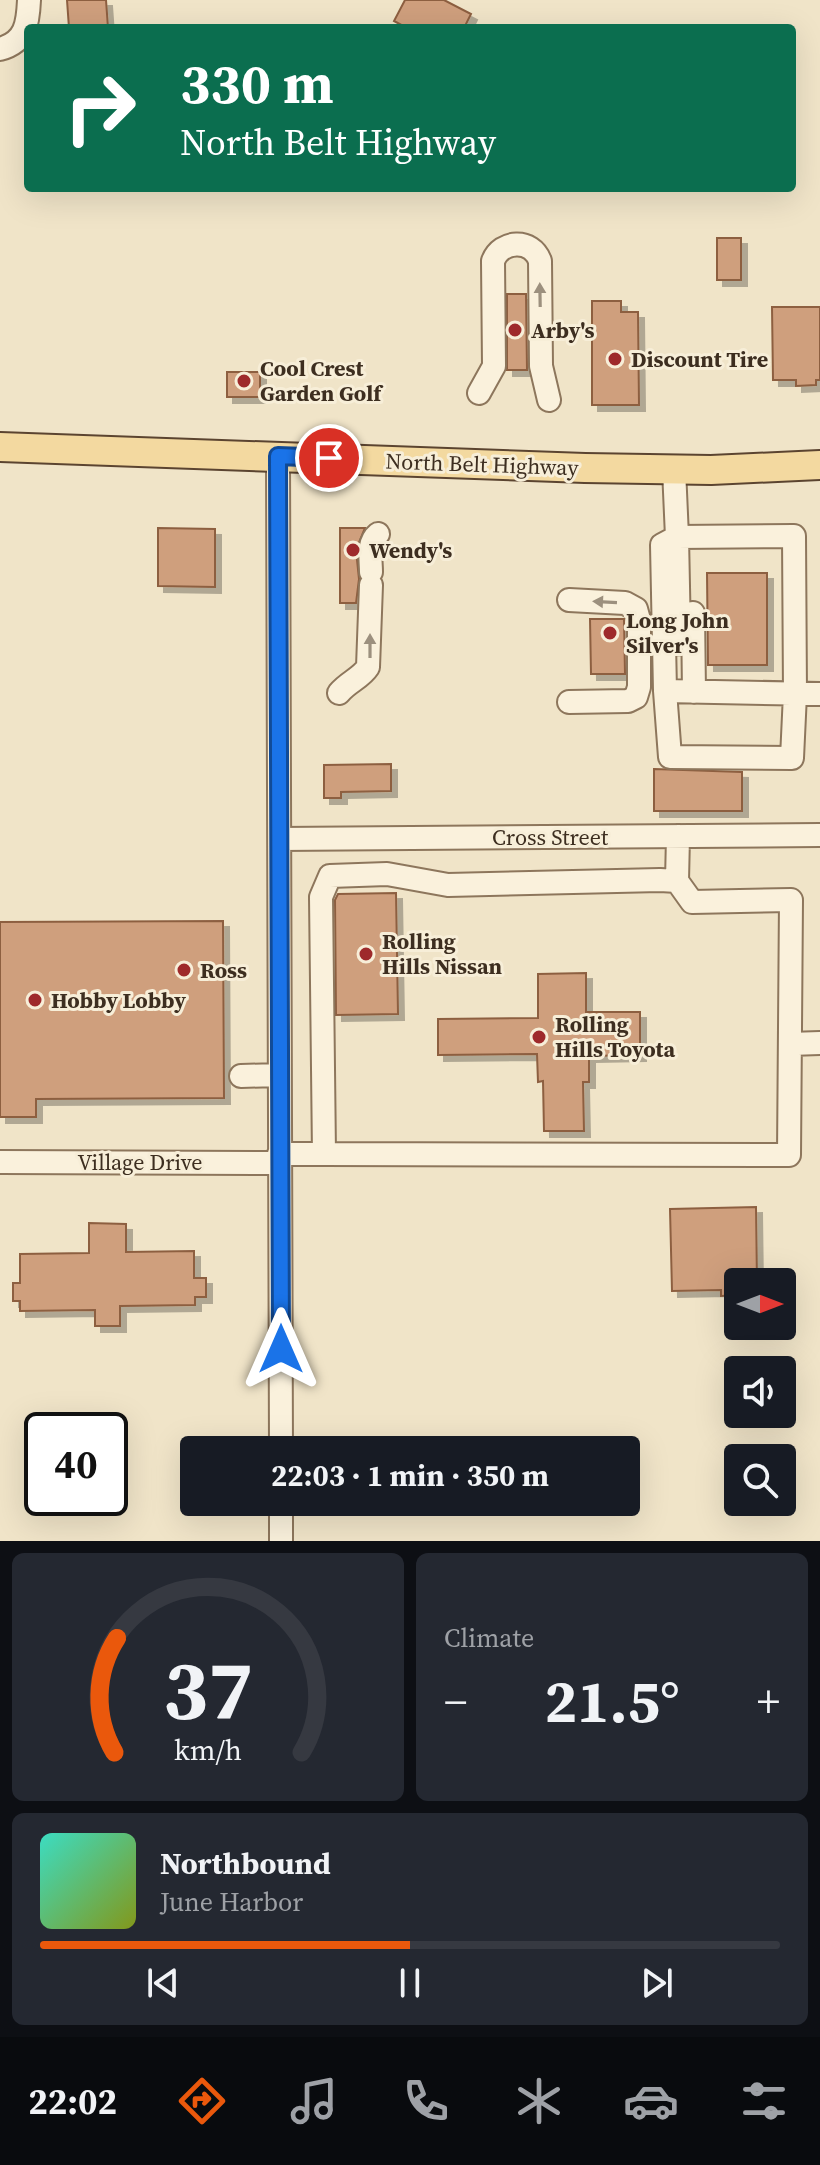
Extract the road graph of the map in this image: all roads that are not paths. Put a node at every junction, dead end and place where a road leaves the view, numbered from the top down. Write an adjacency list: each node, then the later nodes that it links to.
1 (29, 0): 2 (street)
2 (28, 24)
3 (24, 32): 4 (street)
4 (0, 49)
5 (479, 393): 6 (street, one-way to 5)
6 (549, 400)
7 (0, 447): 8 (main road, North Belt Highway)
8 (278, 456): 10 (main road, North Belt Highway); 23 (street)
9 (820, 465): 10 (main road, North Belt Highway)
10 (674, 469): 12 (street)
11 (378, 534): 17 (street, one-way to 11)
12 (685, 537): 14 (street); 16 (street); 16 (street); 18 (street)
13 (569, 600): 20 (street, one-way to 13)
14 (679, 635)
15 (680, 664): 16 (street)
16 (680, 692): 18 (street); 18 (street)
17 (339, 693)
18 (795, 694): 19 (street)
19 (820, 694)
20 (569, 702)
21 (820, 835): 22 (street, Cross Street)
22 (678, 836): 23 (street, Cross Street); 24 (street)
23 (280, 839): 27 (street)
24 (677, 881): 26 (street); 29 (street)
25 (820, 1043): 26 (street)
26 (790, 1044): 29 (street, Village Drive)
27 (279, 1075): 28 (street); 30 (street)
28 (241, 1076)
29 (324, 1154): 30 (street, Village Drive)
30 (279, 1158): 31 (street, Village Drive); 32 (street)
31 (0, 1162)
32 (281, 1436)
33 (281, 1516): 34 (street)
34 (281, 1541)

